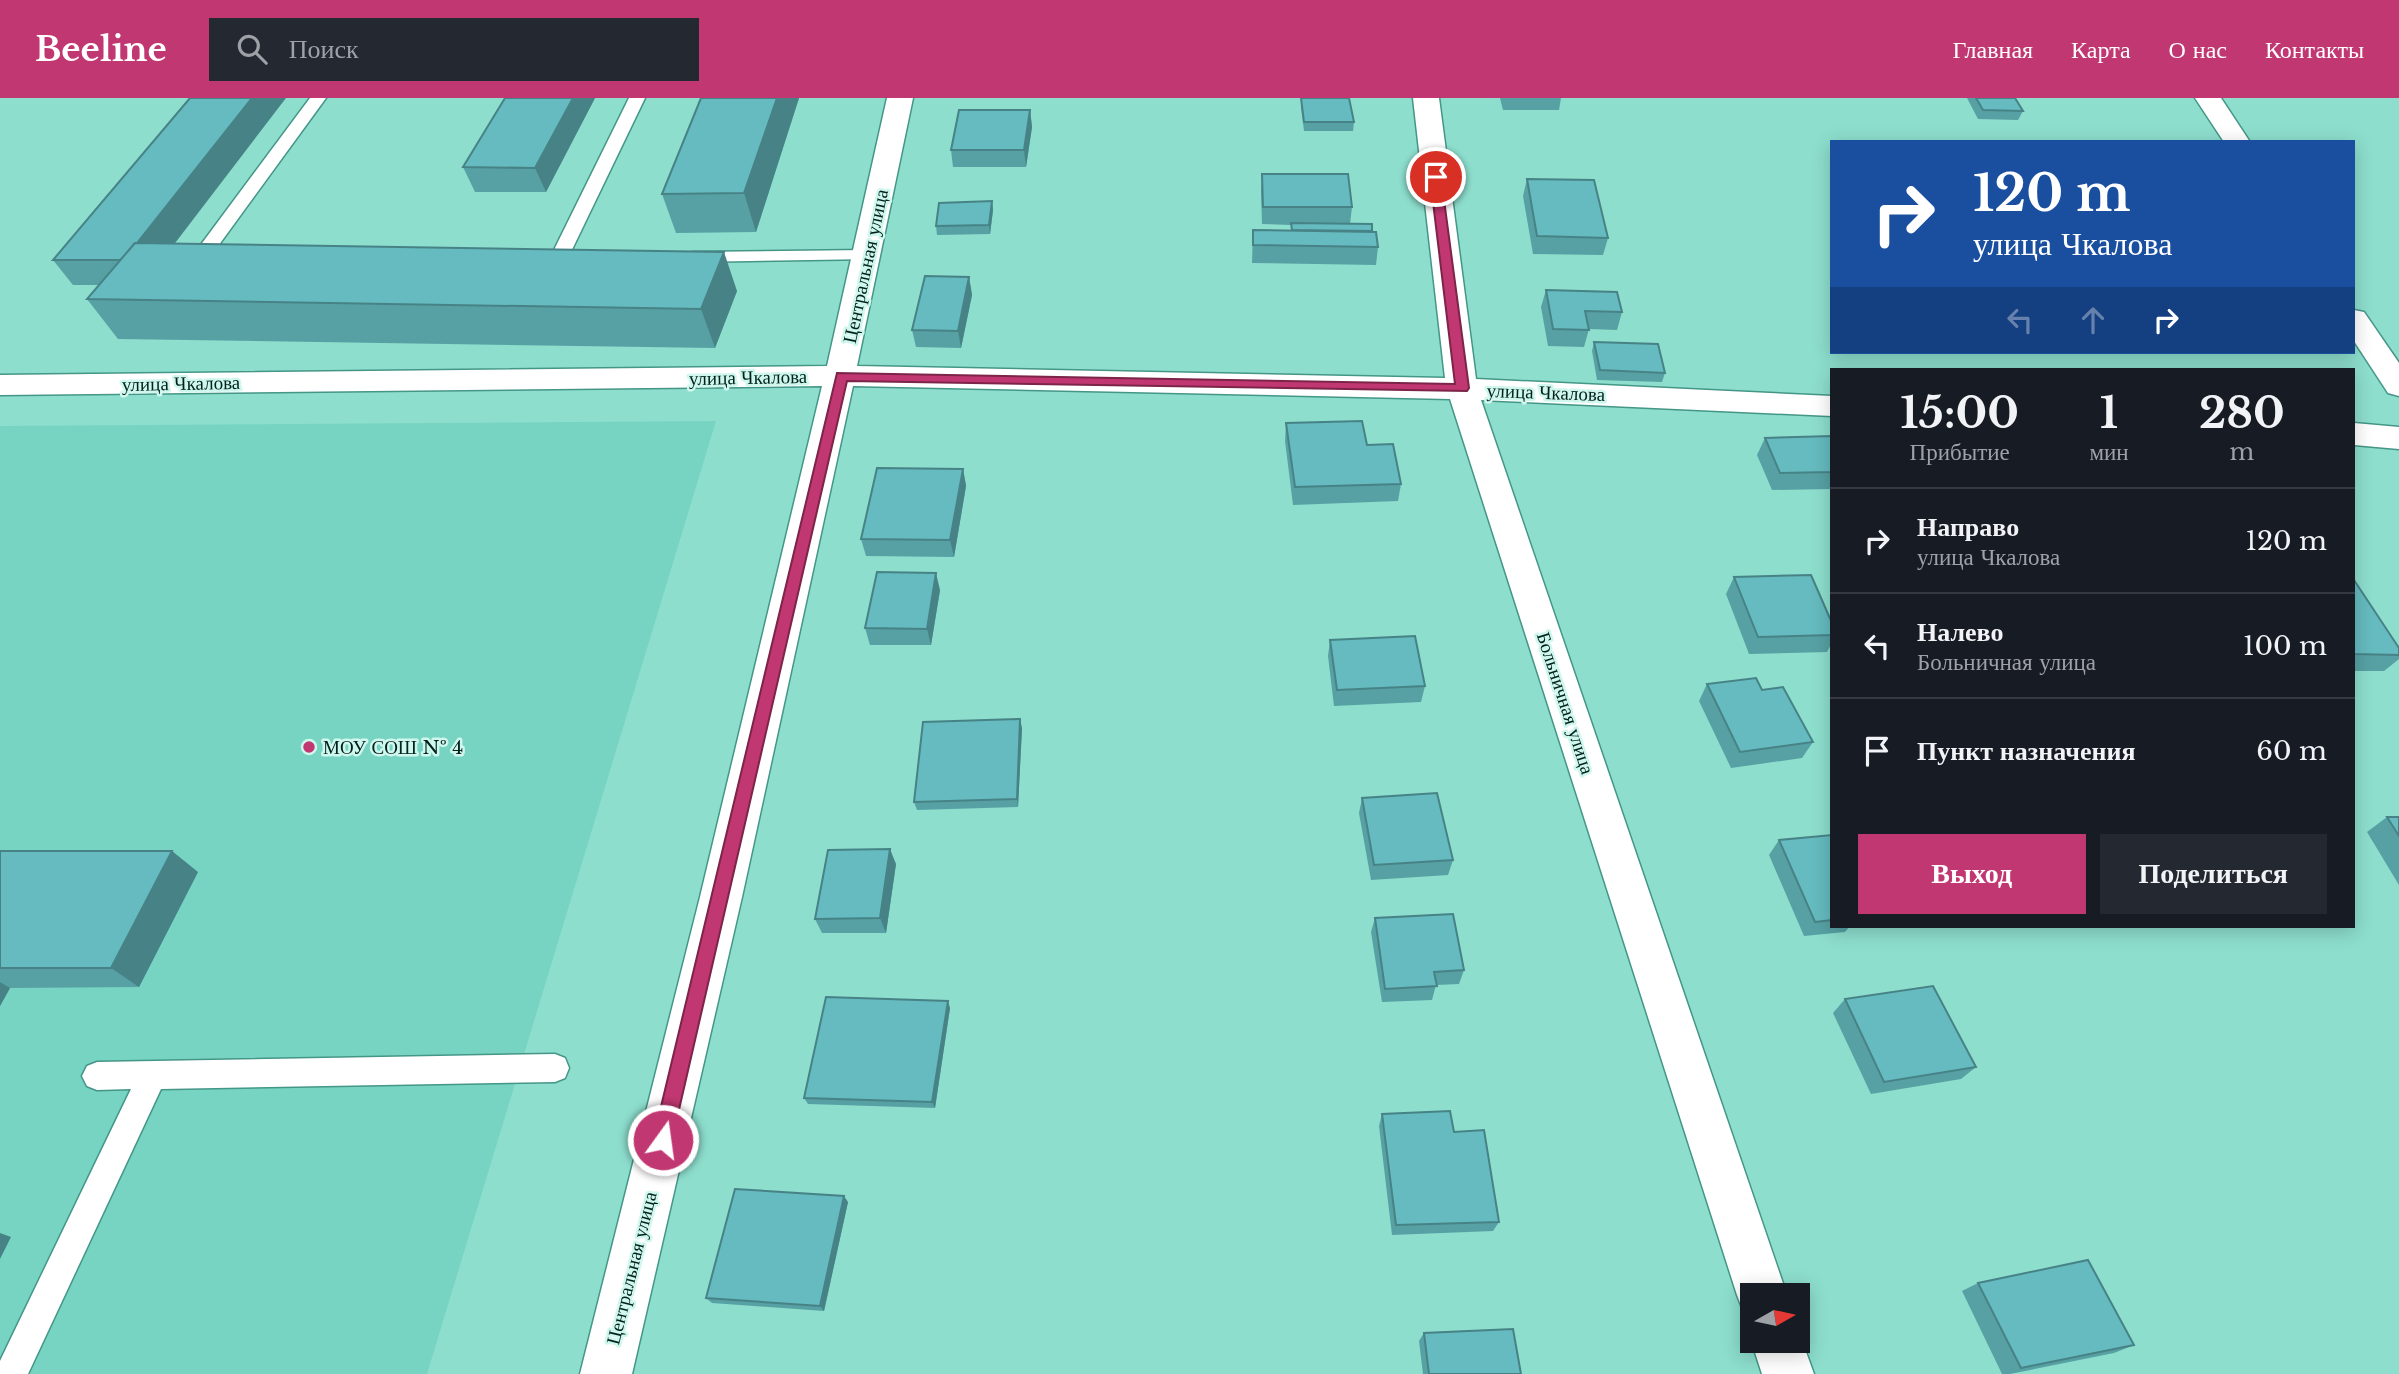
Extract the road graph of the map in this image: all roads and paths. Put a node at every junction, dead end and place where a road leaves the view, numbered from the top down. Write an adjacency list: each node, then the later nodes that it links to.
1 (318, 98): 9 (lane)
2 (637, 98): 10 (lane)
3 (900, 98): 7 (street, Центральная улица)
4 (1426, 98): 15 (street, Больничная улица)
5 (2208, 98): 6 (street)
6 (2236, 140)
7 (867, 256): 8 (lane); 12 (street, Центральная улица)
8 (671, 257)
9 (227, 258)
10 (559, 258)
11 (2355, 320): 14 (street)
12 (842, 376): 13 (street, улица Чкалова); 15 (street, улица Чкалова); 25 (street, Центральная улица)
13 (0, 385)
14 (2399, 386)
15 (1462, 388): 16 (street, улица Чкалова); 22 (street, Больничная улица)
16 (1830, 406)
17 (2355, 435): 18 (street)
18 (2399, 438)
19 (555, 1068): 21 (lane)
20 (97, 1076): 21 (lane)
21 (153, 1076): 24 (lane)
22 (1758, 1283)
23 (1781, 1353): 26 (street)
24 (11, 1374)
25 (606, 1374)
26 (1788, 1374)

